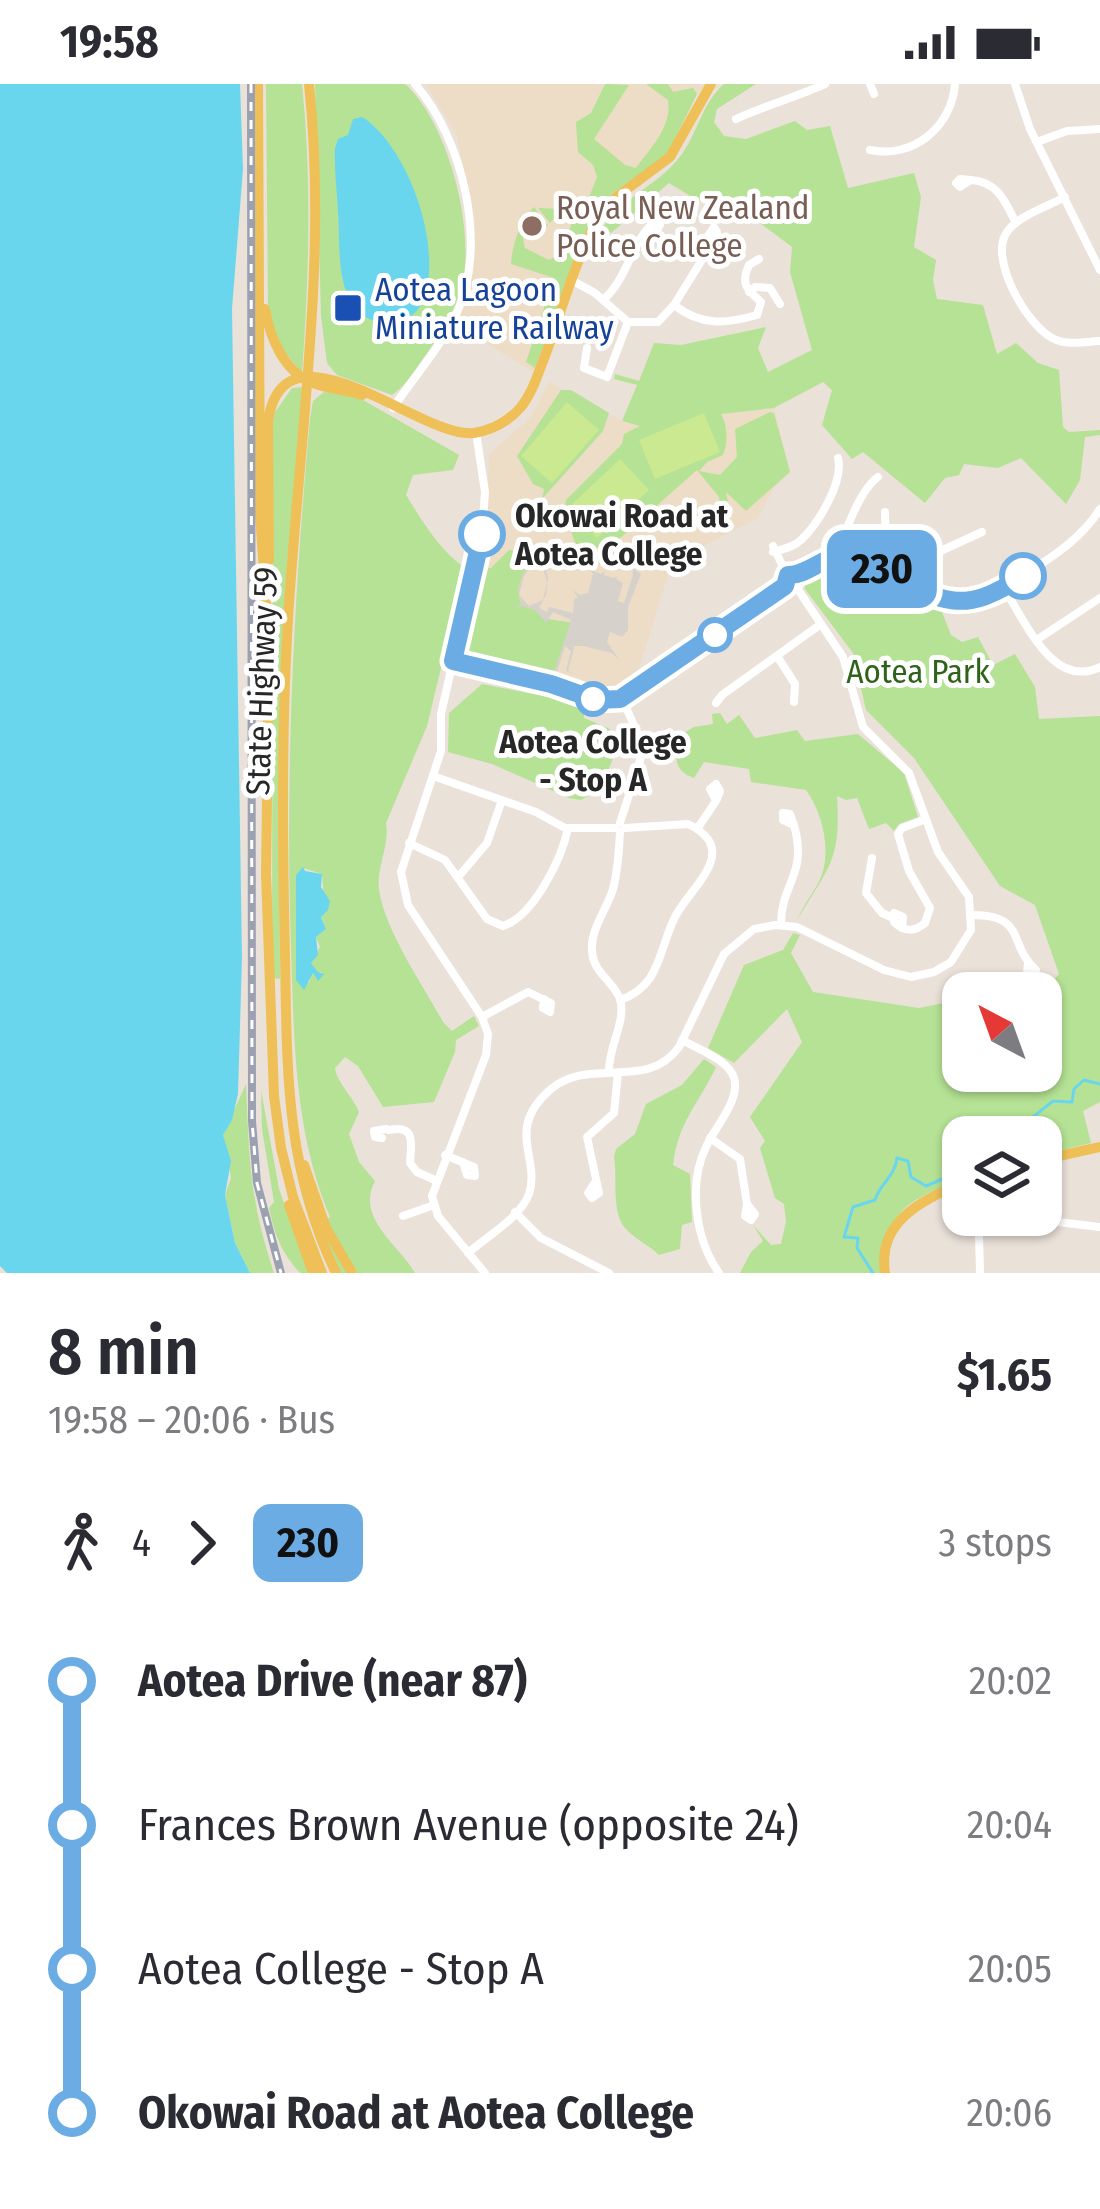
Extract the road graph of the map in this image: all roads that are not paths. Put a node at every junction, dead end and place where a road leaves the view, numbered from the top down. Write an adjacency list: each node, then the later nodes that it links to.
1 (258, 84): 19 (main road, State Highway 59)
2 (309, 84): 27 (main road, State Highway 59)
3 (416, 84): 32 (street)
4 (711, 84): 21 (main road)
5 (720, 84): 21 (main road)
6 (825, 84): 9 (street)
7 (955, 84): 12 (street)
8 (1015, 84): 11 (street)
9 (736, 118)
10 (1100, 129): 11 (street)
11 (1036, 142): 14 (street)
12 (870, 150)
13 (971, 180): 15 (street)
14 (1065, 197): 15 (street); 20 (street)
15 (1016, 223): 28 (street)
16 (643, 237): 23 (street)
17 (707, 249): 25 (street)
18 (759, 259): 22 (street)
19 (260, 270): 30 (main road); 50 (main road, State Highway 59)
20 (1100, 270)
21 (576, 282): 23 (street); 36 (main road)
22 (748, 292): 24 (street); 25 (street)
23 (603, 300): 26 (street)
24 (780, 304)
25 (674, 305): 26 (street)
26 (628, 322): 29 (street)
27 (312, 327): 30 (main road, State Highway 59); 31 (main road)
28 (1100, 341)
29 (587, 348)
30 (307, 380): 31 (main road); 35 (main road, State Highway 59); 50 (main road)
31 (332, 383): 33 (main road); 34 (main road); 35 (main road)
32 (409, 385): 33 (street); 34 (street)
33 (362, 387): 34 (main road)
34 (393, 408): 36 (main road)
35 (304, 418): 76 (main road, State Highway 59)
36 (477, 435): 52 (street)
37 (838, 458): 45 (street)
38 (878, 477): 43 (street)
39 (1100, 509): 46 (street)
40 (885, 512): 44 (street)
41 (982, 532): 42 (street)
42 (934, 554)
43 (841, 555): 44 (street); 45 (street)
44 (888, 572): 46 (street)
45 (792, 581): 48 (street); 54 (street)
46 (1004, 589): 49 (street)
47 (1100, 598): 49 (street)
48 (821, 624): 51 (street); 60 (street)
49 (1038, 639): 53 (street)
50 (269, 653): 95 (main road, State Highway 59)
51 (777, 656): 55 (street); 56 (street)
52 (453, 661): 54 (street); 57 (street)
53 (1100, 667)
54 (622, 698): 63 (street)
55 (794, 702)
56 (716, 704)
57 (433, 776): 58 (street); 65 (street)
58 (502, 800): 62 (street); 67 (street)
59 (716, 800): 64 (street)
60 (926, 819): 66 (street); 68 (street)
61 (794, 826): 69 (street)
62 (568, 828): 63 (street); 67 (street)
63 (620, 828): 64 (street); 72 (street)
64 (697, 829): 72 (street)
65 (409, 844): 67 (street); 73 (street)
66 (872, 858)
67 (459, 876)
68 (973, 914): 69 (street); 70 (street)
69 (781, 925): 74 (street)
70 (1028, 963)
71 (544, 999): 73 (street)
72 (620, 1000): 75 (street)
73 (482, 1017): 80 (street)
74 (682, 1040): 75 (street); 78 (street)
75 (613, 1072): 84 (street); 88 (street)
76 (290, 1116): 96 (main road, State Highway 59); 97 (main road)
77 (389, 1130): 83 (street)
78 (710, 1138): 87 (street); 94 (street)
79 (1100, 1148): 81 (main road)
80 (445, 1155): 82 (street); 83 (street)
81 (1062, 1156)
82 (463, 1162)
83 (435, 1180): 86 (street)
84 (596, 1181)
85 (942, 1192): 100 (main road)
86 (434, 1205): 89 (street); 93 (street)
87 (747, 1205)
88 (515, 1212): 93 (street); 99 (street)
89 (403, 1216)
90 (1062, 1219): 91 (street)
91 (1100, 1227)
92 (979, 1236): 101 (street)
93 (468, 1253): 98 (street)
94 (715, 1272)
95 (317, 1273)
96 (336, 1273)
97 (352, 1273)
98 (485, 1273)
99 (609, 1273)
100 (885, 1273)
101 (980, 1273)

